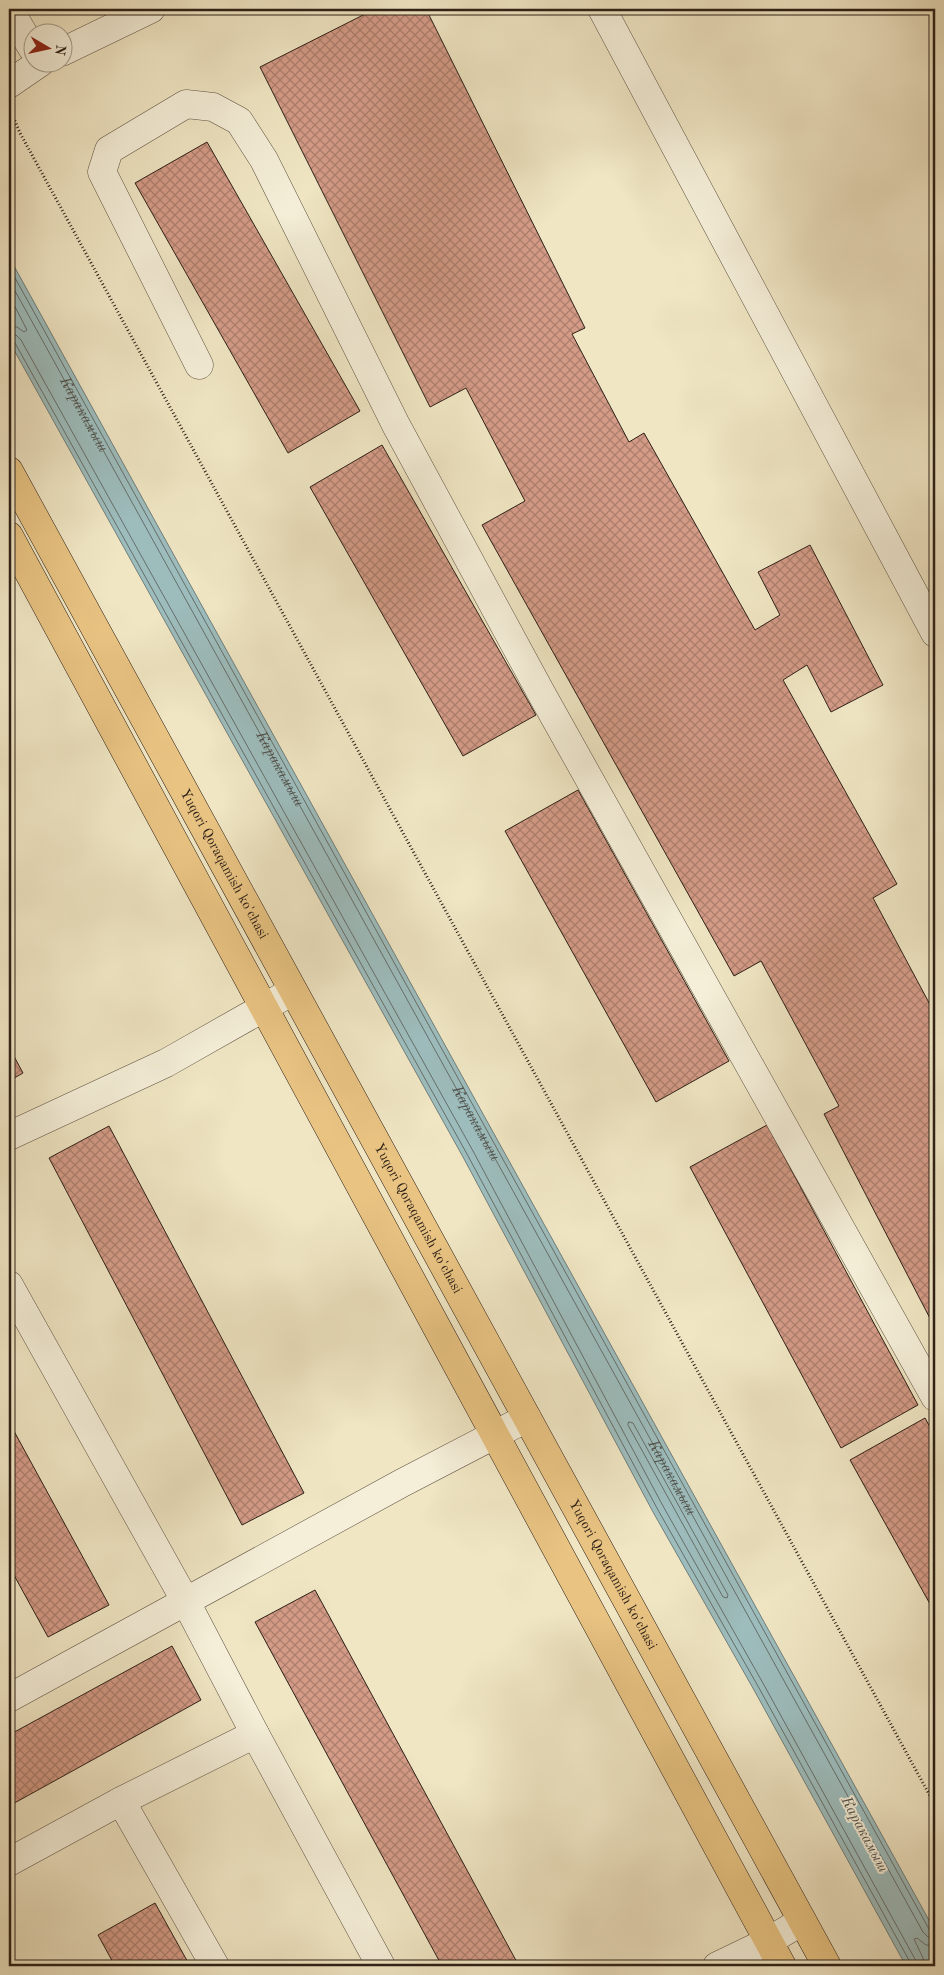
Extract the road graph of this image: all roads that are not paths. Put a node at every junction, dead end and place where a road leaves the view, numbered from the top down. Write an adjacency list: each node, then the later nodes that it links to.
1 (9, 9): 4 (lane)
2 (151, 9): 5 (lane)
3 (602, 9): 11 (lane)
4 (22, 31)
5 (72, 47)
6 (26, 72): 7 (lane)
7 (9, 84)
8 (199, 366): 16 (lane)
9 (10, 477): 12 (main road, Yuqori Qoraqamish ko'chasi)
10 (9, 536): 13 (main road)
11 (935, 633)
12 (293, 991): 13 (lane); 17 (main road, Yuqori Qoraqamish ko'chasi)
13 (264, 1007): 14 (lane); 18 (main road)
14 (9, 1136)
15 (9, 1285): 19 (lane)
16 (935, 1397)
17 (527, 1418): 18 (lane); 24 (main road, Yuqori Qoraqamish ko'chasi)
18 (494, 1434): 19 (lane); 25 (main road)
19 (186, 1602): 20 (lane); 21 (lane)
20 (9, 1698)
21 (255, 1734): 22 (lane); 27 (lane)
22 (121, 1801): 23 (lane); 26 (lane)
23 (9, 1862)
24 (802, 1920): 25 (lane); 30 (main road, Yuqori Qoraqamish ko'chasi)
25 (769, 1941): 28 (lane); 29 (main road)
26 (215, 1966)
27 (381, 1966)
28 (717, 1966)
29 (782, 1966)
30 (827, 1966)

